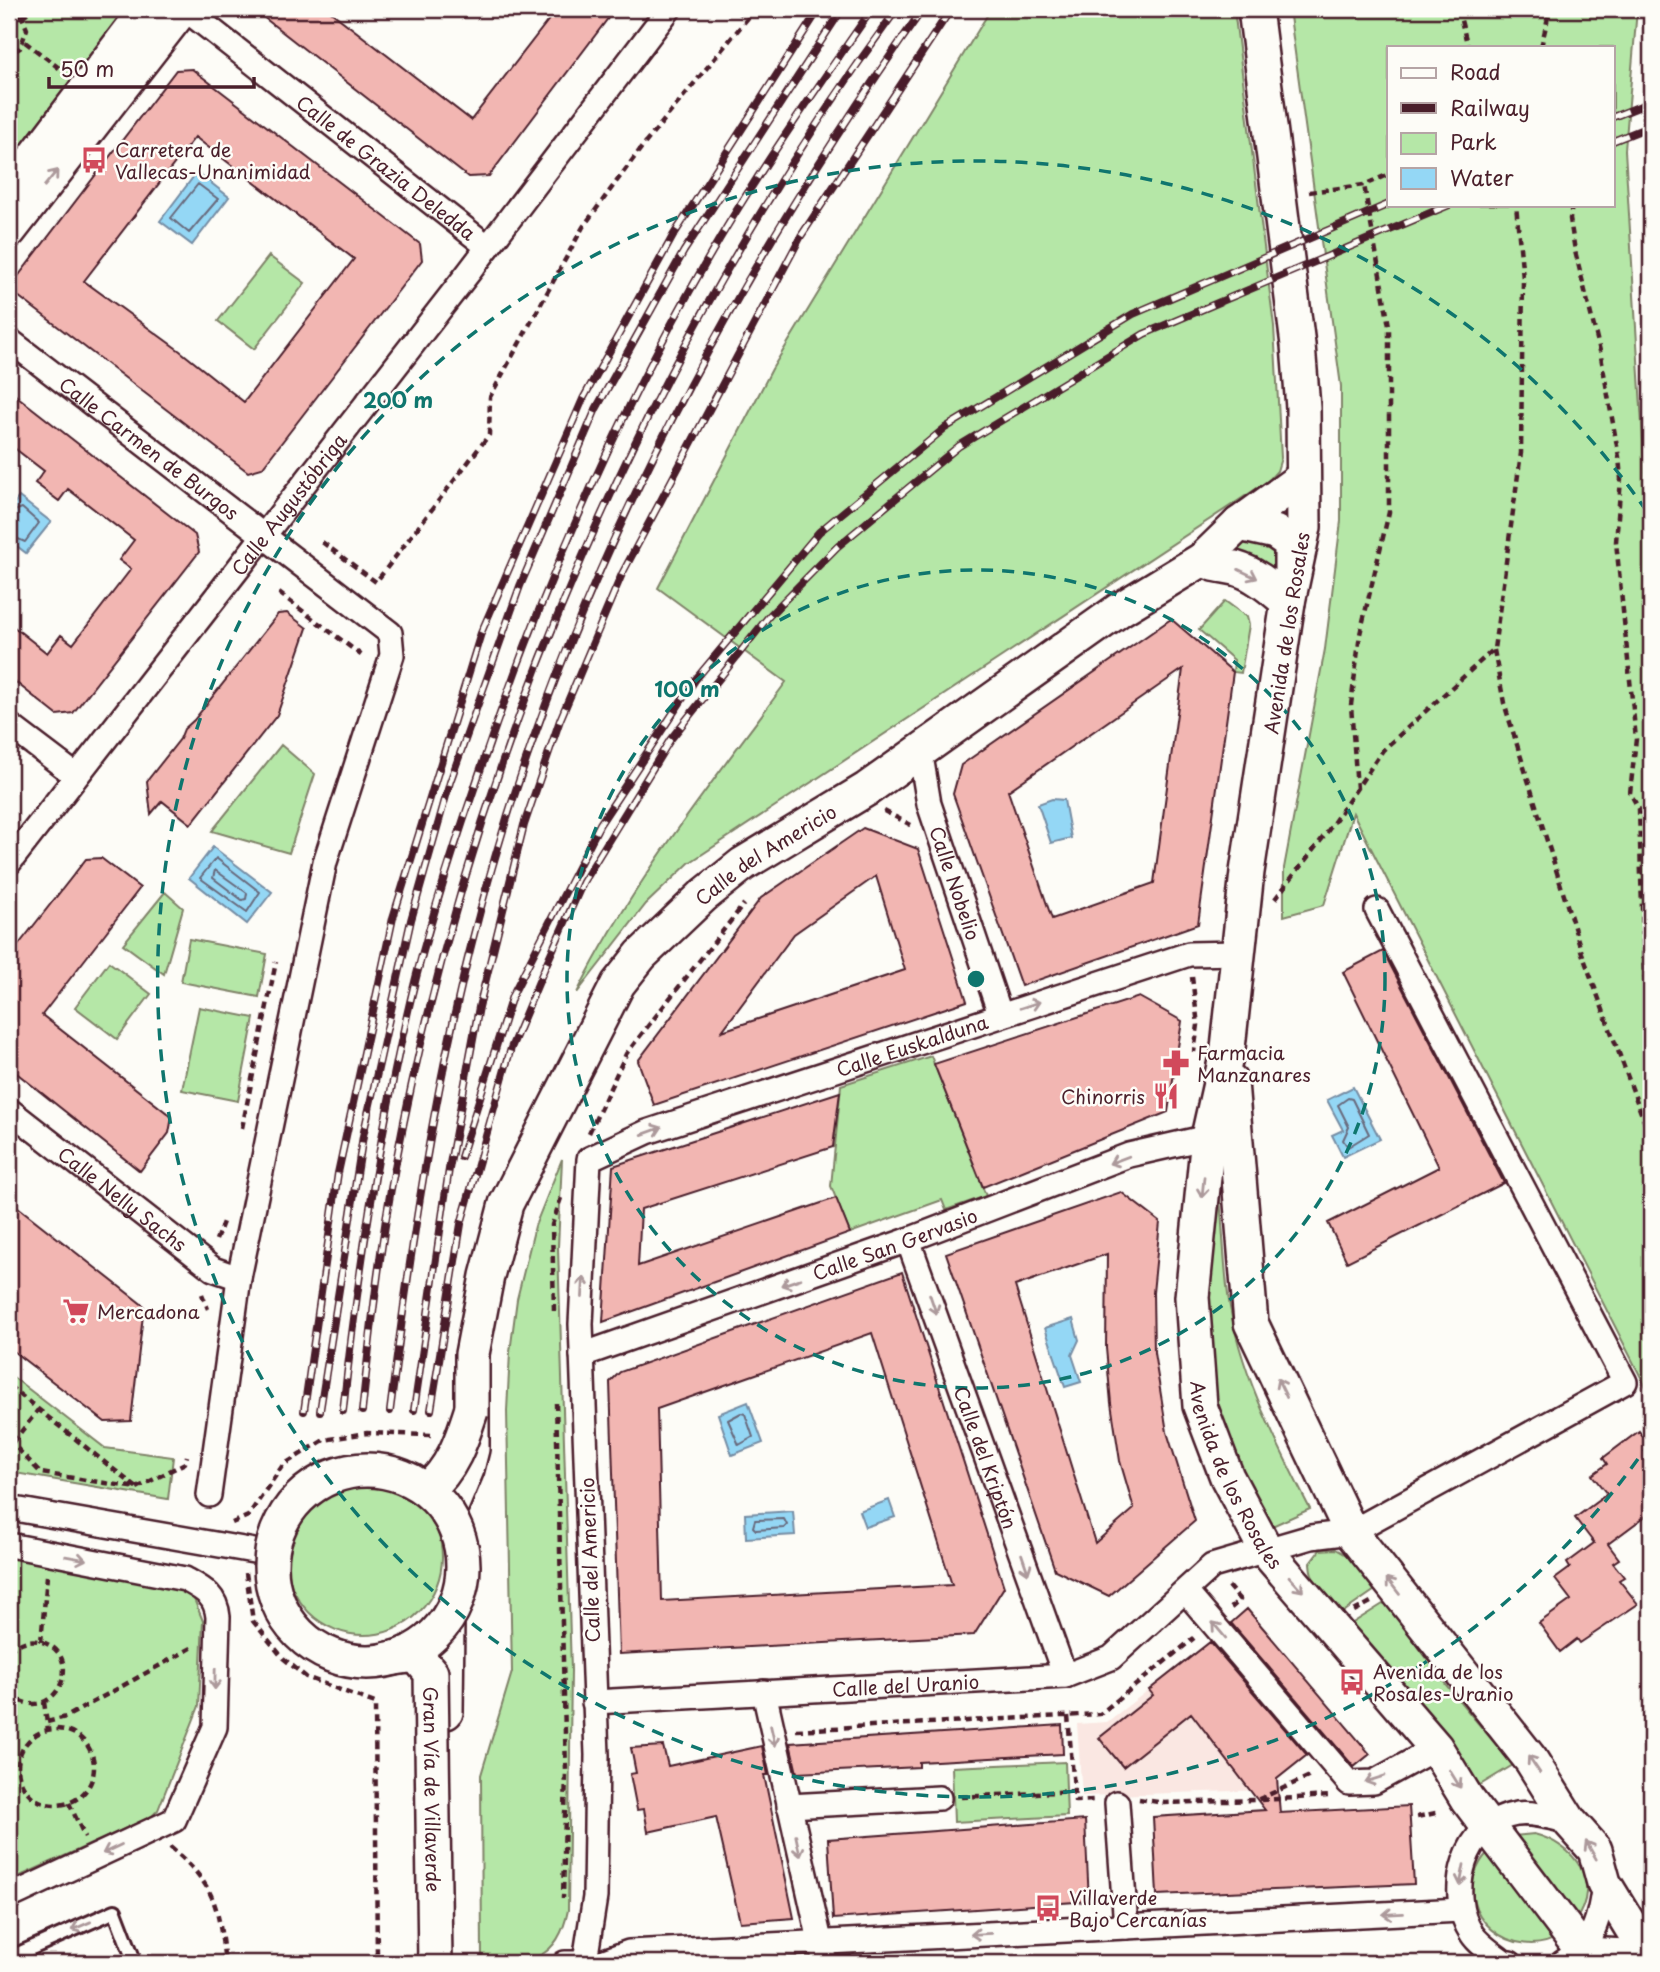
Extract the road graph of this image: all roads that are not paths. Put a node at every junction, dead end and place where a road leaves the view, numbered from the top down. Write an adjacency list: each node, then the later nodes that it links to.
1 (147, 9): 5 (street)
2 (183, 9): 6 (street, one-way to 2); 7 (street, Calle de Grazia Deledda)
3 (669, 9): 7 (street, Calle Augustóbriga)
4 (1255, 9): 9 (street, Avenida de los Rosales)
5 (9, 191)
6 (9, 231)
7 (488, 247): 11 (street, Calle Augustóbriga)
8 (9, 340): 11 (street, Calle Carmen de Burgos)
9 (1303, 478): 10 (street, Calle del Americio); 13 (street, Avenida de los Rosales)
10 (1239, 524): 12 (street, Calle del Americio); 13 (street)
11 (265, 535): 16 (street, Calle Augustóbriga); 26 (street, Calle Carmen de Burgos)
12 (1203, 559): 13 (street, one-way to 13); 15 (street, Calle del Americio)
13 (1290, 594): 19 (street, Avenida de los Rosales)
14 (9, 725): 16 (street)
15 (920, 750): 20 (street, Calle Nobelio); 29 (street, Calle del Americio, bridge)
16 (75, 775): 17 (street, Calle Augustóbriga)
17 (9, 863)
18 (1377, 910): 31 (street)
19 (1239, 953): 20 (street, Calle Euskalduna, one-way to 19); 21 (street, Avenida de los Rosales)
20 (1000, 1014): 24 (street, Calle Euskalduna, one-way to 20)
21 (1228, 1048): 23 (street, Avenida de los Rosales); 31 (street, Avenida de los Rosales, one-way to 21)
22 (9, 1110): 26 (street, Calle Nelly Sachs)
23 (1208, 1137): 25 (street, Calle San Gervasio, one-way to 25); 33 (street, Avenida de los Rosales, one-way to 33)
24 (586, 1150): 27 (street, Calle del Americio, one-way to 24)
25 (908, 1240): 27 (street, Calle San Gervasio, one-way to 27); 38 (street, Calle del Kriptón, one-way to 38)
26 (239, 1278): 28 (street)
27 (582, 1355): 40 (street, Calle del Americio)
28 (209, 1494)
29 (437, 1502): 34 (street, bridge); 36 (street, bridge)
30 (9, 1508): 34 (street)
31 (1351, 1532): 33 (street, Calle del Uranio); 45 (street, Avenida de los Rosales, one-way to 31)
32 (9, 1545): 48 (street, one-way to 48)
33 (1267, 1552): 35 (street, Calle del Uranio); 41 (street, Avenida de los Rosales, one-way to 41)
34 (258, 1560): 37 (street, bridge)
35 (1186, 1592): 38 (street, Calle del Uranio); 41 (street, one-way to 35)
36 (447, 1619): 37 (street, bridge); 57 (street, Gran Vía de Villaverde)
37 (382, 1660): 56 (street, Gran Vía de Villaverde, bridge)
38 (1065, 1676): 39 (street, Calle del Uranio)
39 (764, 1692): 40 (street, Calle del Uranio); 44 (street, one-way to 44)
40 (594, 1702): 58 (street, Calle del Americio)
41 (1436, 1748): 46 (street, Avenida de los Rosales, one-way to 46)
42 (939, 1798): 44 (street)
43 (1117, 1801): 50 (street)
44 (789, 1806): 51 (street, one-way to 51)
45 (1570, 1822): 46 (street); 47 (street, Avenida de los Rosales, one-way to 45)
46 (1489, 1825): 49 (street, one-way to 49); 54 (street, Avenida de los Rosales)
47 (1604, 1883): 52 (street, Avenida de los Rosales); 54 (street, Avenida de los Rosales)
48 (9, 1897)
49 (1461, 1910): 50 (street, one-way to 50); 59 (street)
50 (1126, 1927): 51 (street, one-way to 51)
51 (822, 1953): 58 (street)
52 (1649, 1955): 54 (street, Avenida de los Rosales)
53 (9, 1958): 55 (lane, one-way to 53)
54 (1580, 1959)
55 (135, 1963)
56 (435, 1963)
57 (448, 1963)
58 (585, 1963)
59 (1510, 1963)

